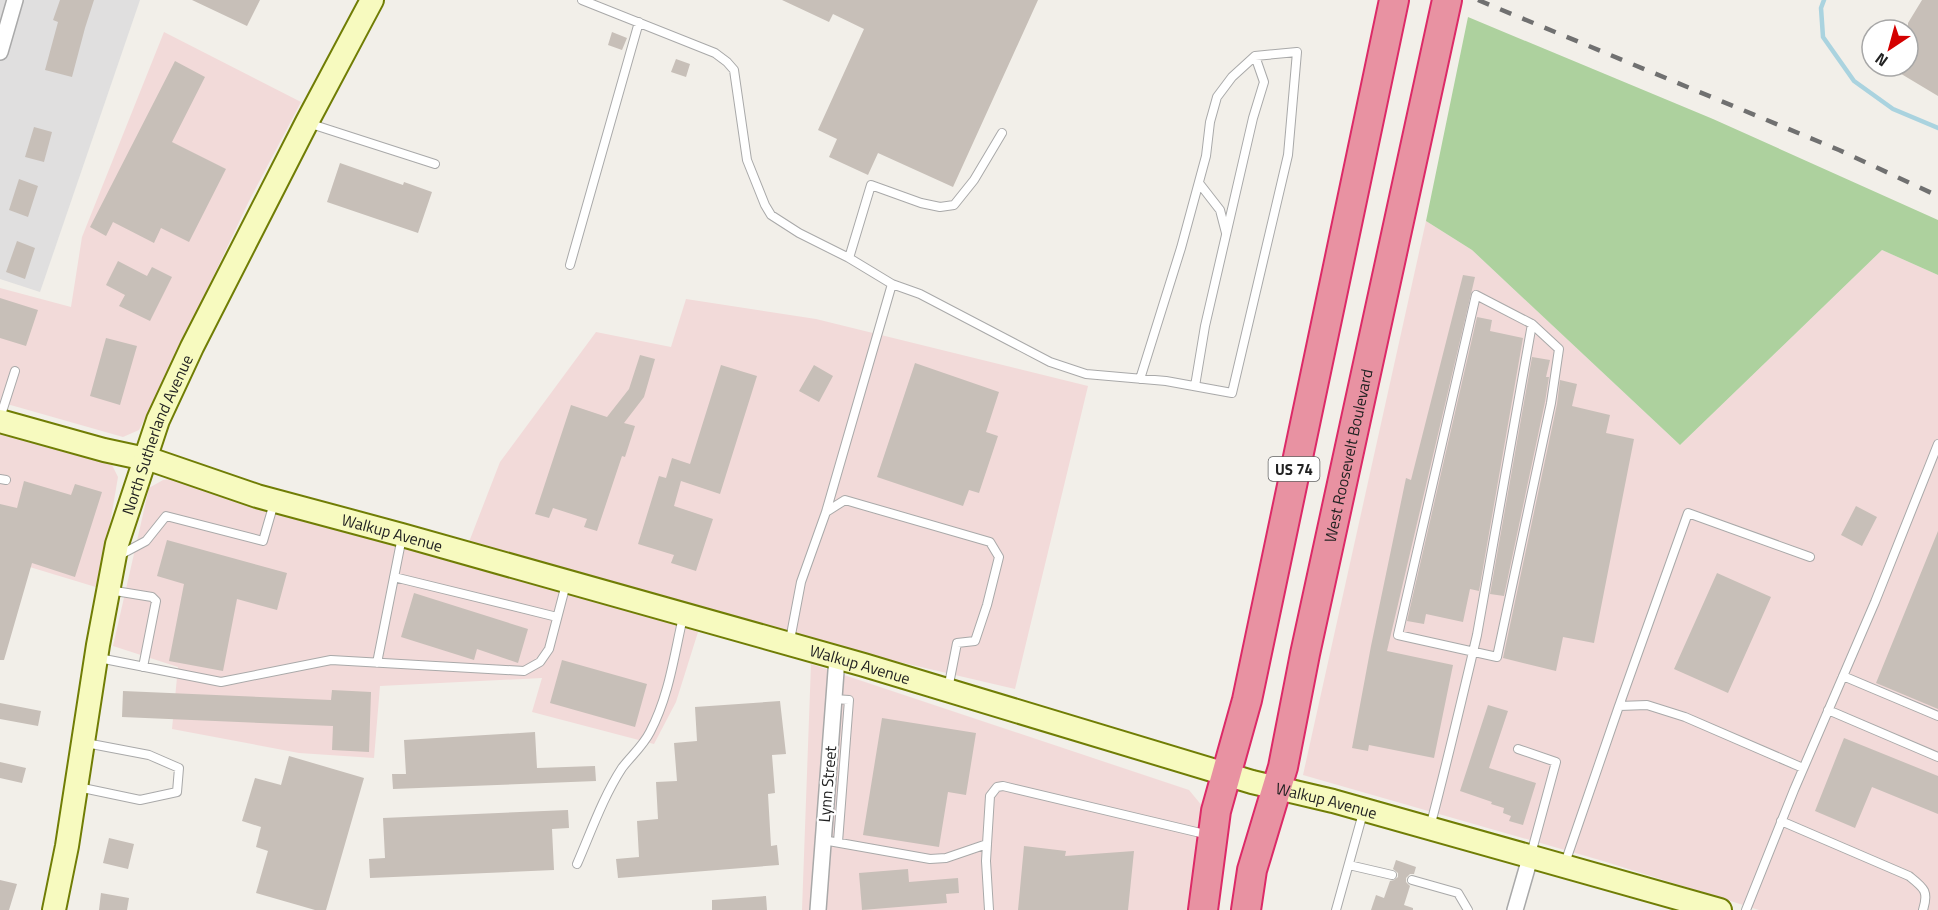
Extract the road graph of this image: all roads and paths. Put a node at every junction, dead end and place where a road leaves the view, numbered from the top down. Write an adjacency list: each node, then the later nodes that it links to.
1 (15, 0): 7 (street)
2 (372, 0): 9 (street, North Sutherland Avenue)
3 (582, 0): 6 (lane)
4 (1394, 0): 49 (highway, US 74)
5 (1447, 0): 51 (highway, West Roosevelt Boulevard / US 74)
6 (639, 22): 14 (lane); 15 (lane)
7 (0, 52)
8 (1255, 56): 12 (lane); 13 (lane); 20 (lane)
9 (307, 122): 11 (lane); 23 (street, North Sutherland Avenue)
10 (1002, 133): 14 (lane)
11 (435, 164)
12 (1199, 183): 13 (lane); 19 (lane)
13 (1226, 235): 20 (lane)
14 (849, 258): 16 (lane)
15 (570, 265)
16 (892, 284): 19 (lane); 25 (lane)
17 (1533, 324): 35 (lane); 35 (lane); 35 (lane)
18 (15, 371): 21 (lane)
19 (1140, 379): 20 (lane)
20 (1195, 386)
21 (0, 420): 23 (street, Walkup Avenue)
22 (1938, 444): 40 (lane)
23 (145, 459): 24 (street, Walkup Avenue); 28 (street, North Sutherland Avenue)
24 (274, 501): 26 (street, Walkup Avenue); 28 (lane)
25 (826, 512): 34 (lane); 41 (lane)
26 (402, 535): 29 (lane); 30 (street, Walkup Avenue)
27 (1810, 557): 42 (lane)
28 (115, 558): 31 (street, North Sutherland Avenue)
29 (394, 578): 33 (lane); 38 (lane)
30 (566, 583): 32 (street, Walkup Avenue); 33 (lane)
31 (109, 589): 36 (street, North Sutherland Avenue); 39 (lane)
32 (684, 616): 34 (street, Walkup Avenue); 59 (lane)
33 (557, 617): 38 (lane)
34 (789, 645): 37 (street, Walkup Avenue)
35 (1473, 652): 54 (lane)
36 (96, 657): 39 (lane); 45 (street, North Sutherland Avenue)
37 (837, 658): 41 (street, Walkup Avenue); 56 (street, Lynn Street)
38 (377, 663): 39 (lane)
39 (144, 667)
40 (1843, 676): 43 (lane); 44 (lane)
41 (947, 690): 49 (street, Walkup Avenue)
42 (1619, 706): 48 (lane); 61 (lane)
43 (1828, 710): 47 (lane); 48 (lane)
44 (1938, 716)
45 (84, 742): 50 (street, North Sutherland Avenue); 50 (lane)
46 (1518, 749): 58 (lane)
47 (1938, 757)
48 (1803, 768): 53 (lane)
49 (1226, 775): 51 (street, Walkup Avenue); 55 (highway, US 74)
50 (77, 787): 65 (street, North Sutherland Avenue)
51 (1276, 788): 52 (street, Walkup Avenue); 69 (highway, West Roosevelt Boulevard / US 74)
52 (1364, 810): 54 (street, Walkup Avenue); 60 (lane)
53 (1781, 821): 74 (lane); 75 (lane)
54 (1429, 829): 58 (street, Walkup Avenue)
55 (1213, 836): 57 (lane); 68 (highway, US 74)
56 (830, 841): 57 (lane); 66 (street, Lynn Street)
57 (987, 844): 67 (lane)
58 (1530, 858): 61 (street, Walkup Avenue); 72 (street)
59 (577, 864)
60 (1349, 865): 62 (lane); 70 (lane)
61 (1564, 867): 64 (street, Walkup Avenue)
62 (1392, 875)
63 (1412, 880): 71 (lane)
64 (1678, 904): 73 (street, Walkup Avenue)
65 (54, 910)
66 (818, 910)
67 (989, 910)
68 (1203, 910)
69 (1246, 910)
70 (1336, 910)
71 (1468, 910)
72 (1515, 910)
73 (1720, 910)
74 (1746, 910)
75 (1923, 910)

